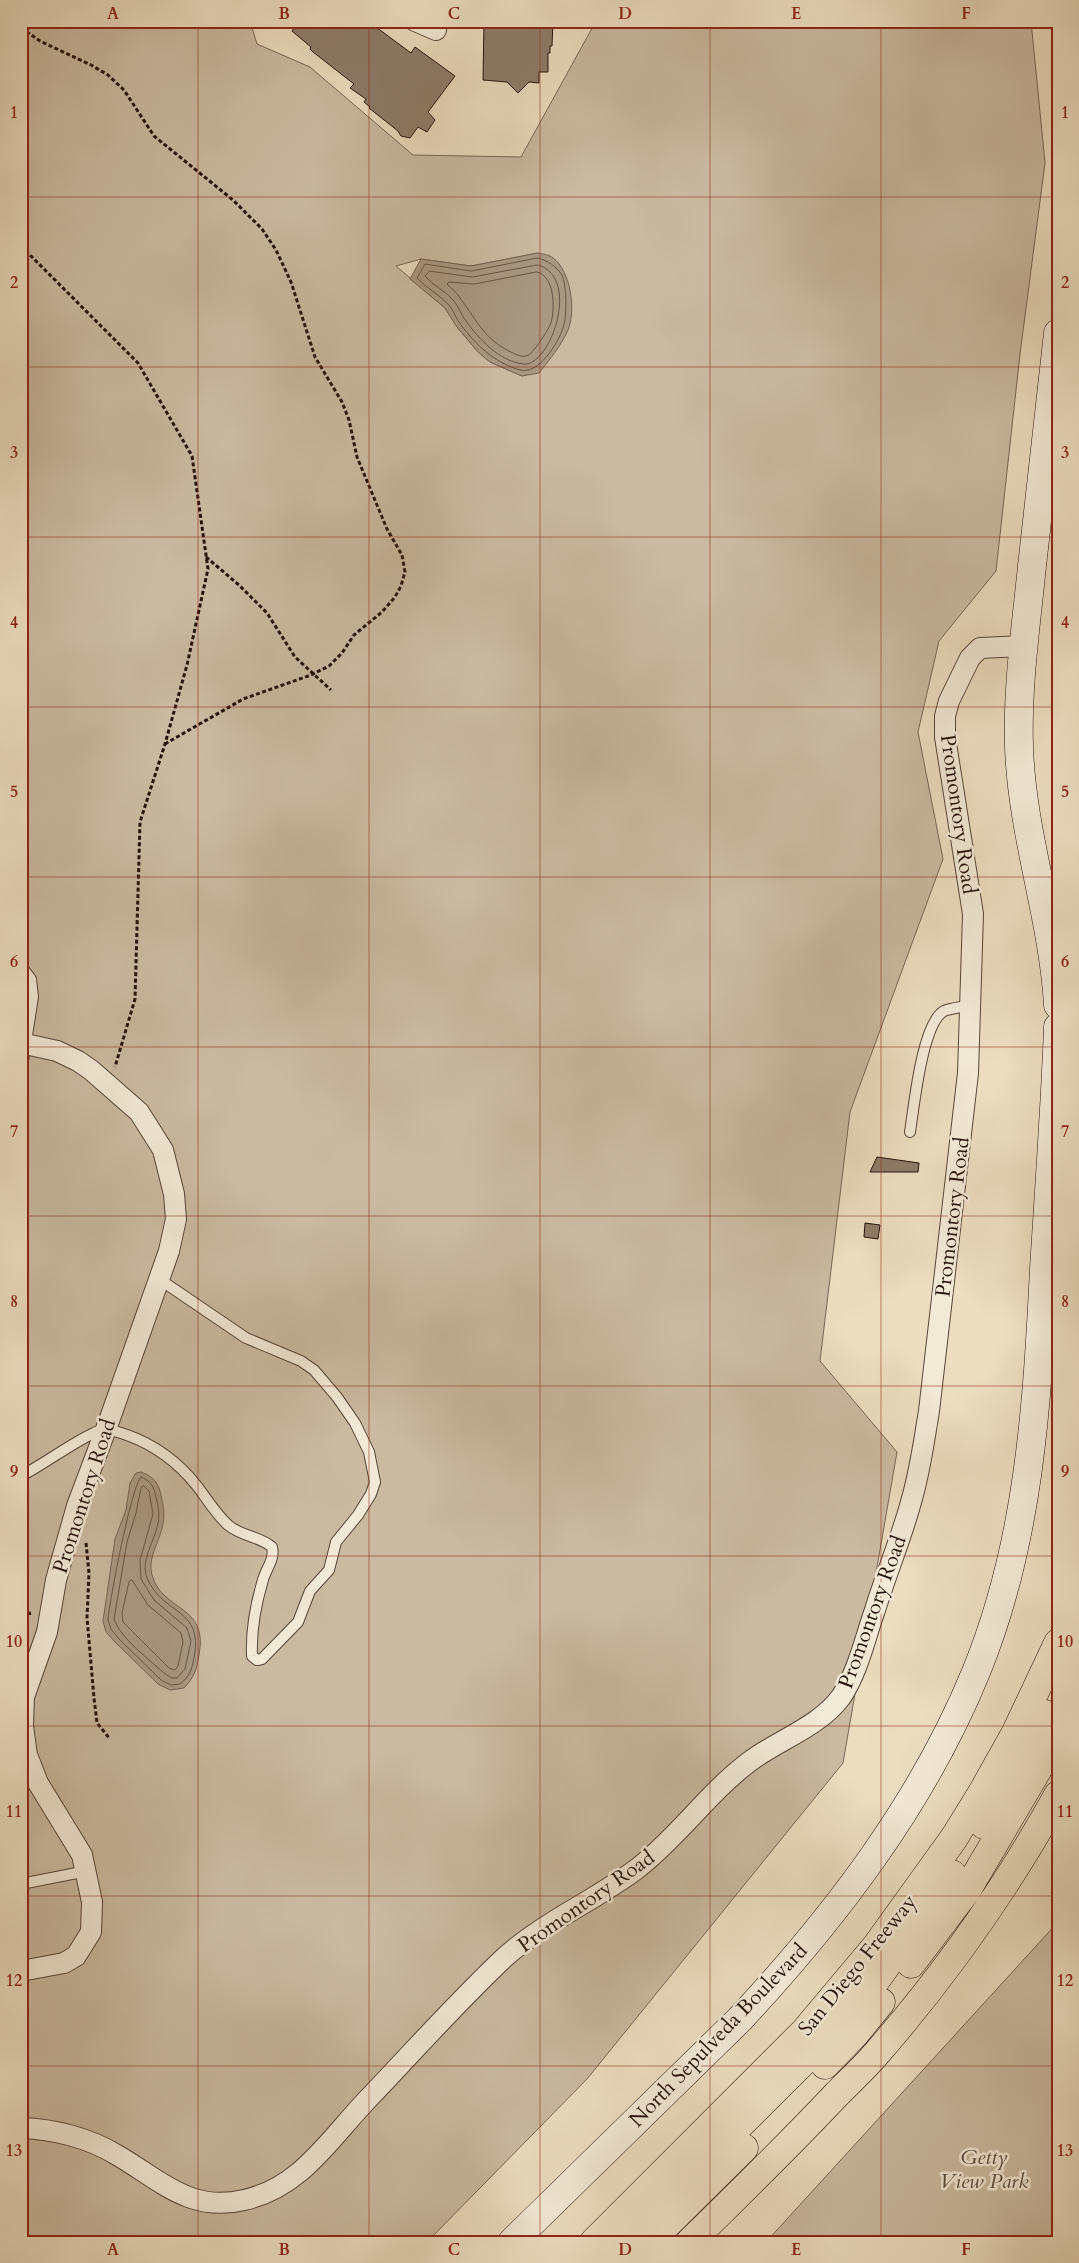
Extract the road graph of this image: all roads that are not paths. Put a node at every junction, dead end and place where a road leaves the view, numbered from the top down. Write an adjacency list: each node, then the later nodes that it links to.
1 (415, 21): 2 (street)
2 (436, 30)
3 (1058, 332): 4 (main road)
4 (1023, 646): 6 (main road); 7 (street, Promontory Road)
5 (21, 966): 9 (lane)
6 (1058, 1005)
7 (971, 1006): 11 (lane); 22 (street, Promontory Road)
8 (1058, 1027): 23 (main road, North Sepulveda Boulevard)
9 (24, 1044): 10 (lane); 12 (street, Promontory Road)
10 (21, 1074)
11 (910, 1132)
12 (159, 1279): 13 (street, Promontory Road); 13 (lane)
13 (106, 1429): 14 (lane); 19 (street, Promontory Road)
14 (21, 1476)
15 (1058, 1643): 24 (highway, San Diego Freeway)
16 (1058, 1688): 25 (highway)
17 (1058, 1735): 26 (highway)
18 (1058, 1795): 27 (highway)
19 (86, 1872): 20 (lane); 21 (street, Promontory Road)
20 (21, 1884)
21 (21, 1971)
22 (21, 2128)
23 (512, 2242)
24 (594, 2242)
25 (622, 2242)
26 (650, 2242)
27 (690, 2242)

